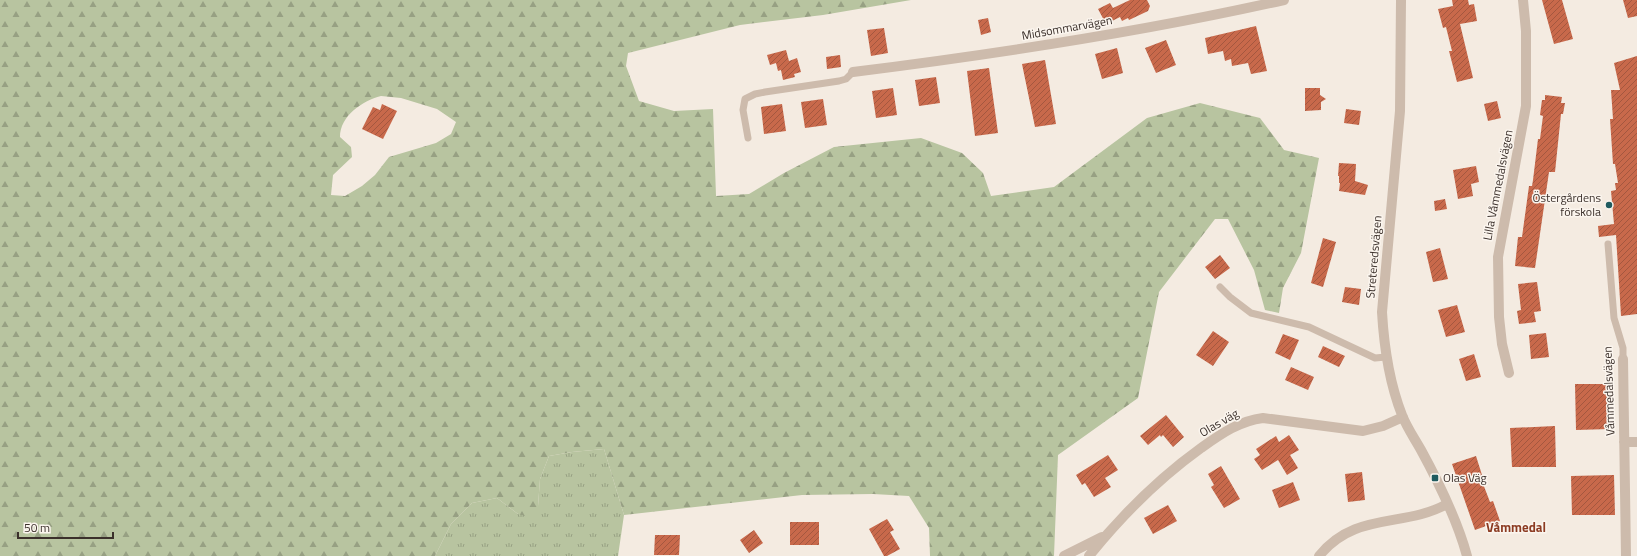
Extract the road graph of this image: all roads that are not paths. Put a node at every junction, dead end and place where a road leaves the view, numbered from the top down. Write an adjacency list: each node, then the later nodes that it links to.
1 (1284, 0): 4 (street, Midsommarvägen)
2 (1401, 0): 8 (street, Streteredsvägen)
3 (1523, 0): 10 (street, Lilla Våmmedalsvägen)
4 (853, 72): 5 (lane)
5 (748, 138)
6 (1608, 244): 9 (lane, Våmmedalsvägen)
7 (1220, 287): 8 (lane)
8 (1386, 357): 11 (street, Streteredsvägen)
9 (1623, 359): 12 (street, Våmmedalsvägen)
10 (1509, 373)
11 (1403, 417): 14 (street, Streteredsvägen); 15 (street, Olas väg)
12 (1624, 442): 13 (street, Våmmedalsvägen); 20 (street, Våmmedalsvägen)
13 (1637, 442)
14 (1448, 504): 18 (street); 19 (street, Streteredsvägen)
15 (1106, 535): 16 (street); 17 (street, Olas väg)
16 (1064, 556)
17 (1089, 556)
18 (1319, 556)
19 (1467, 556)
20 (1626, 556)

